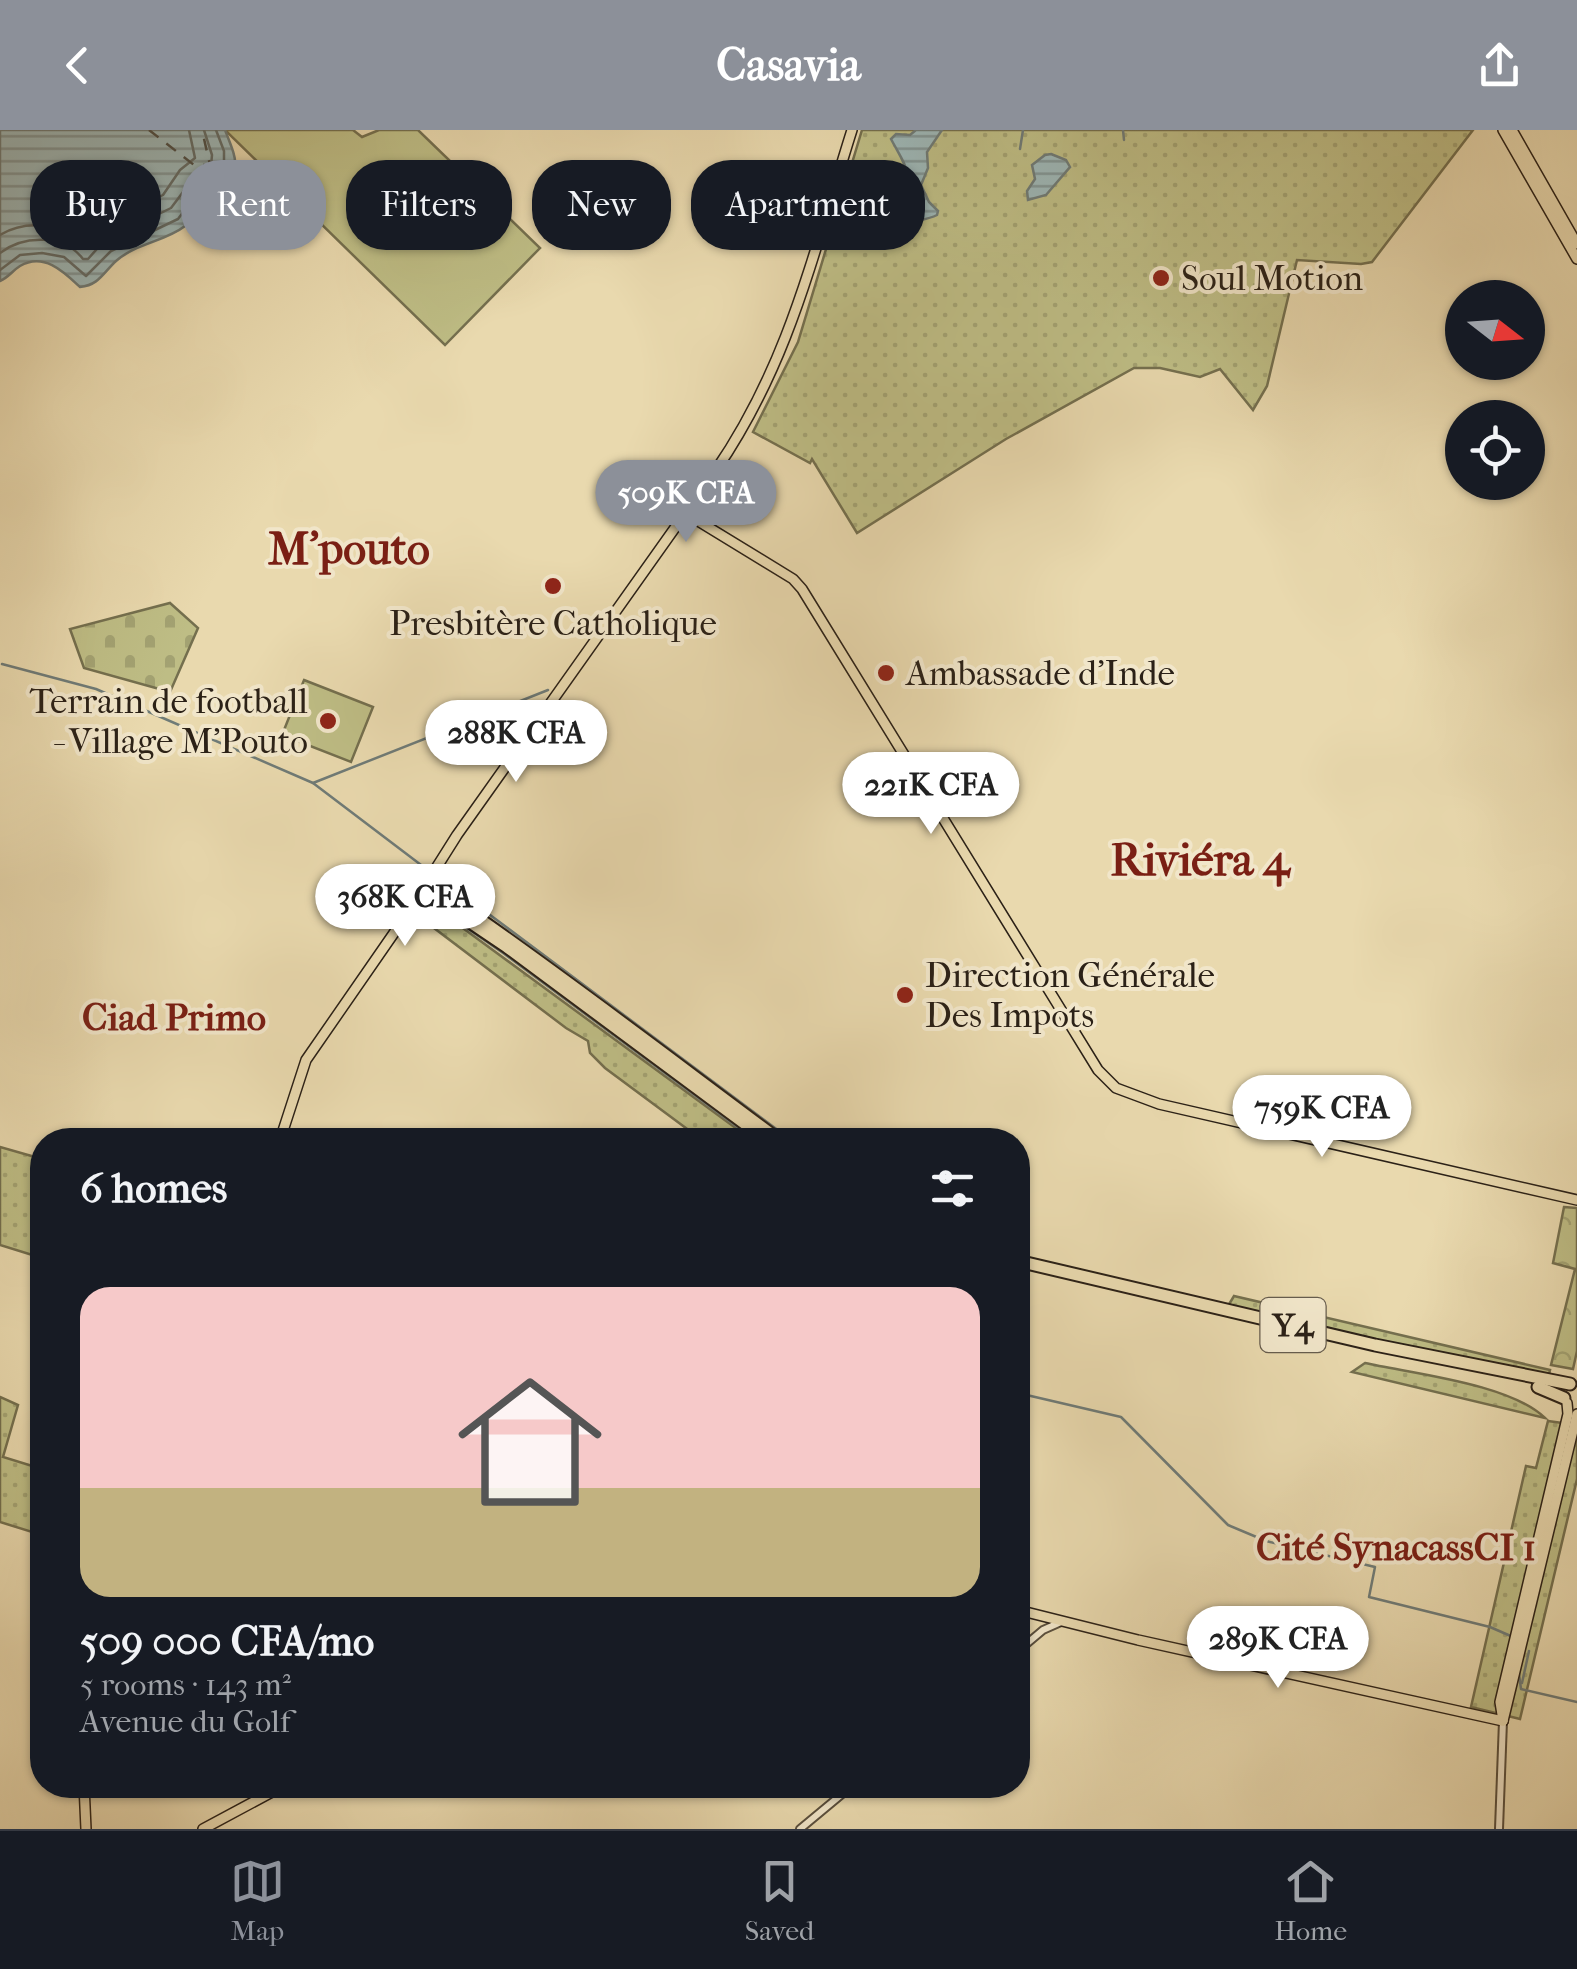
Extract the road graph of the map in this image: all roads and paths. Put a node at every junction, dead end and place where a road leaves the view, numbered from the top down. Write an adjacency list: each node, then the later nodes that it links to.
1 (852, 130): 6 (main road)
2 (1504, 130): 5 (main road)
3 (1512, 130): 4 (main road)
4 (1577, 244)
5 (1577, 259)
6 (685, 513): 7 (main road); 11 (main road)
7 (423, 887): 8 (main road); 9 (highway); 10 (highway)
8 (284, 1128)
9 (751, 1128)
10 (762, 1128)
11 (1577, 1200)
12 (1030, 1264): 14 (highway, Y4)
13 (1030, 1272): 15 (highway, Y4)
14 (1574, 1381): 15 (highway)
15 (1571, 1406): 19 (main road)
16 (1030, 1613): 17 (main road)
17 (1062, 1622): 18 (street); 19 (main road)
18 (1030, 1641)
19 (1502, 1721): 26 (street)
20 (85, 1798): 23 (main road)
21 (262, 1798): 24 (main road)
22 (837, 1798): 25 (street)
23 (86, 1829)
24 (203, 1829)
25 (800, 1829)
26 (1499, 1829)

